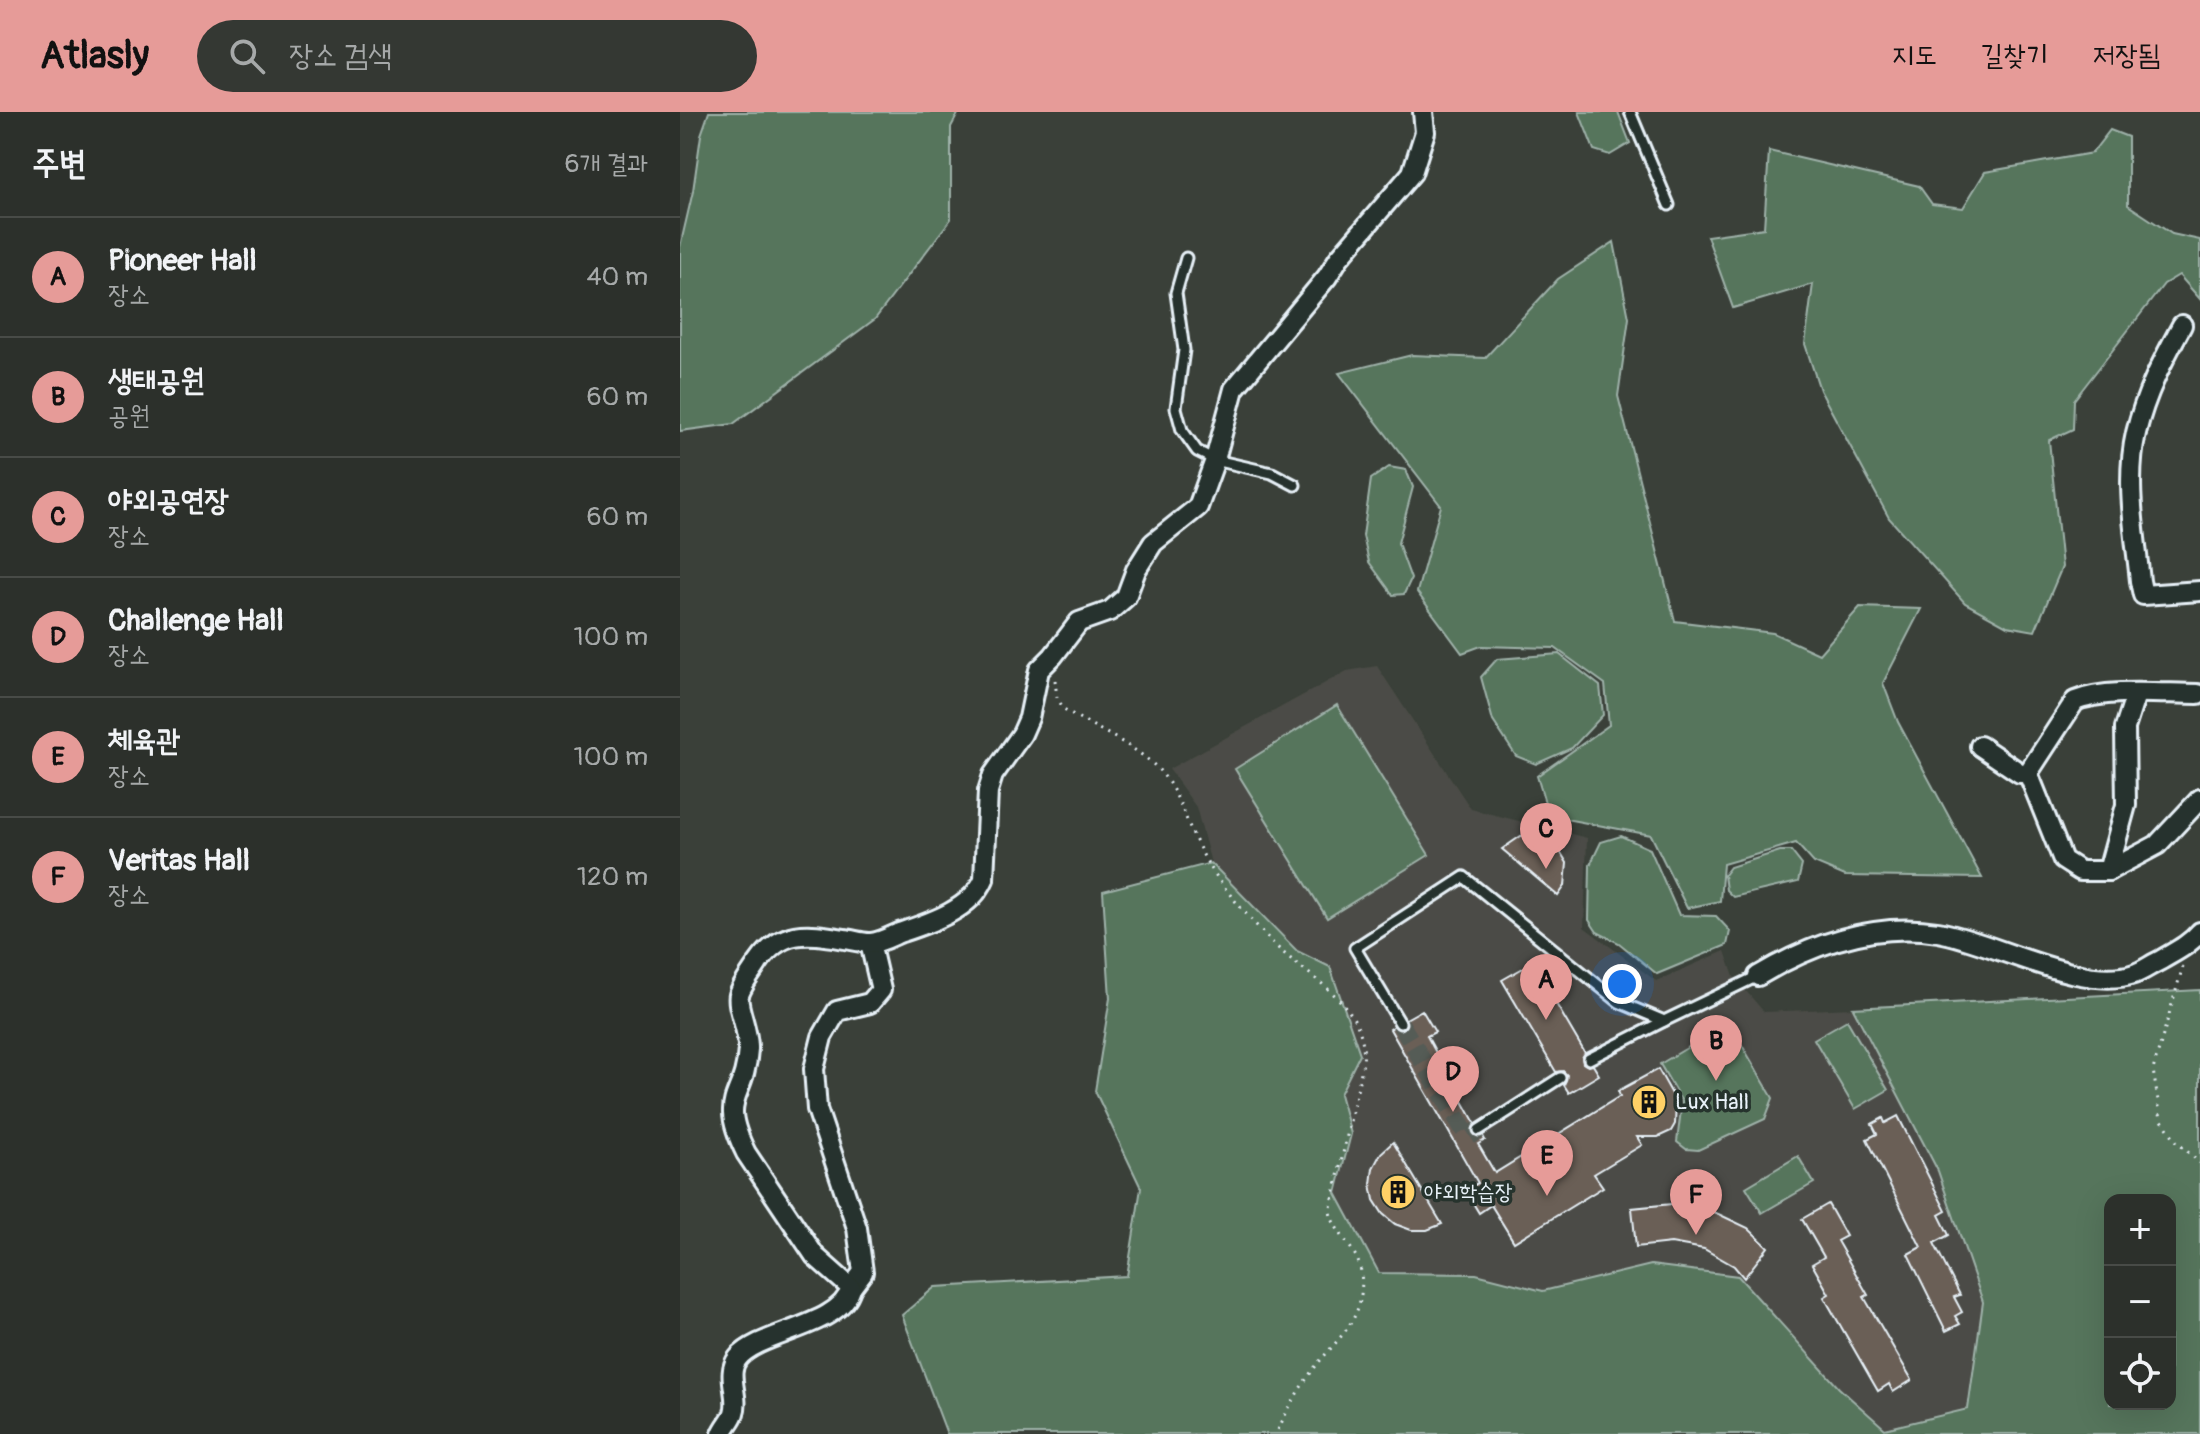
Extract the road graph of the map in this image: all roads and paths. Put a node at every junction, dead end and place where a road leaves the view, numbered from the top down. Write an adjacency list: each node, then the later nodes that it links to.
1 (1423, 112): 6 (street)
2 (1630, 112): 3 (lane)
3 (1669, 205)
4 (1186, 258): 6 (lane)
5 (2182, 325): 8 (street)
6 (1215, 460): 7 (lane); 9 (street)
7 (1295, 485)
8 (2200, 591)
9 (1053, 656): 17 (street); 27 (path)
10 (2136, 694): 11 (street); 13 (street); 15 (street)
11 (2199, 695)
12 (1980, 746): 13 (street)
13 (2028, 773): 15 (street)
14 (2200, 799): 15 (street)
15 (2108, 871)
16 (2194, 938): 18 (street); 24 (path)
17 (870, 943): 25 (street); 25 (street)
18 (1758, 976): 19 (lane)
19 (1664, 1021): 20 (lane); 21 (lane)
20 (1400, 1023)
21 (1589, 1059)
22 (1560, 1078): 23 (lane)
23 (1479, 1130)
24 (2200, 1163)
25 (851, 1288): 26 (street)
26 (722, 1434)
27 (1276, 1434)

